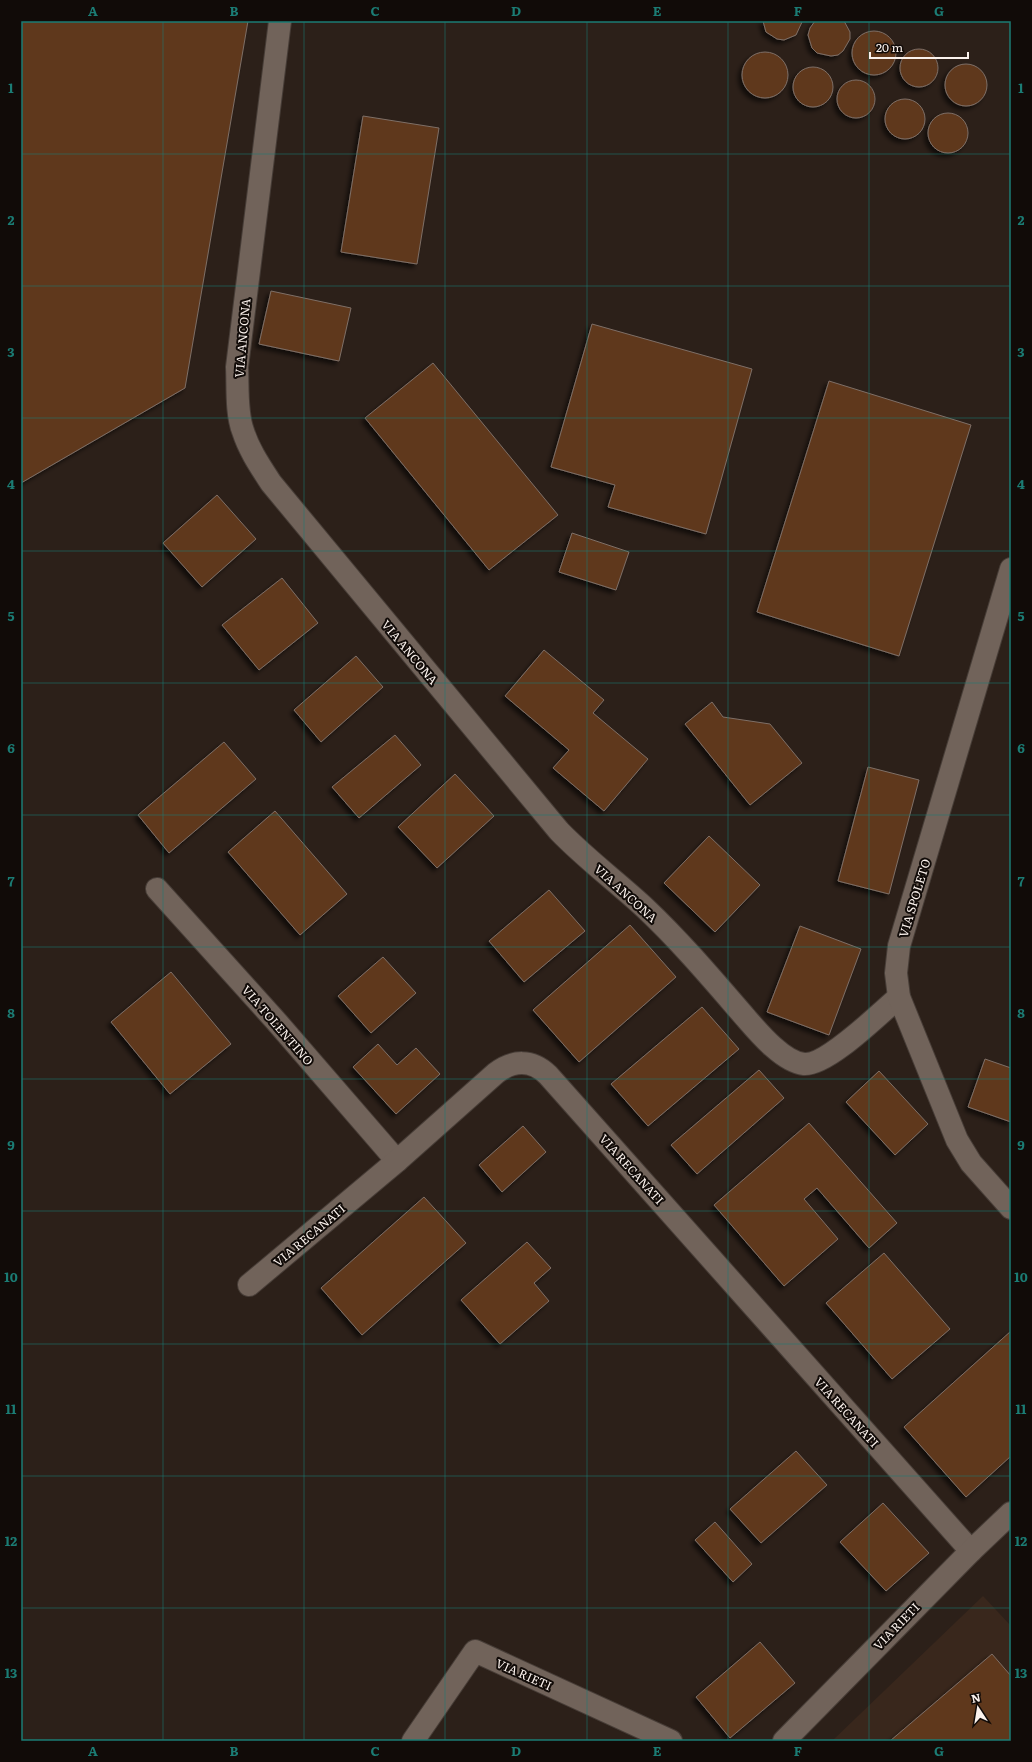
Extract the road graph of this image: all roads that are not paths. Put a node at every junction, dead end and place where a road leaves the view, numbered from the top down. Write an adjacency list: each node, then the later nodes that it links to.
1 (280, 21): 4 (street, VIA ANCONA)
2 (1011, 569): 4 (street, VIA SPOLETO)
3 (157, 889): 5 (street, VIA TOLENTINO)
4 (899, 997): 6 (street, VIA SPOLETO)
5 (397, 1161): 7 (street, VIA RECANATI); 9 (street, VIA RECANATI)
6 (1011, 1208)
7 (249, 1284)
8 (1011, 1513): 9 (street, VIA RIETI)
9 (970, 1551): 12 (street, VIA RIETI)
10 (413, 1741): 11 (street, VIA RIETI)
11 (672, 1741)
12 (784, 1741)

